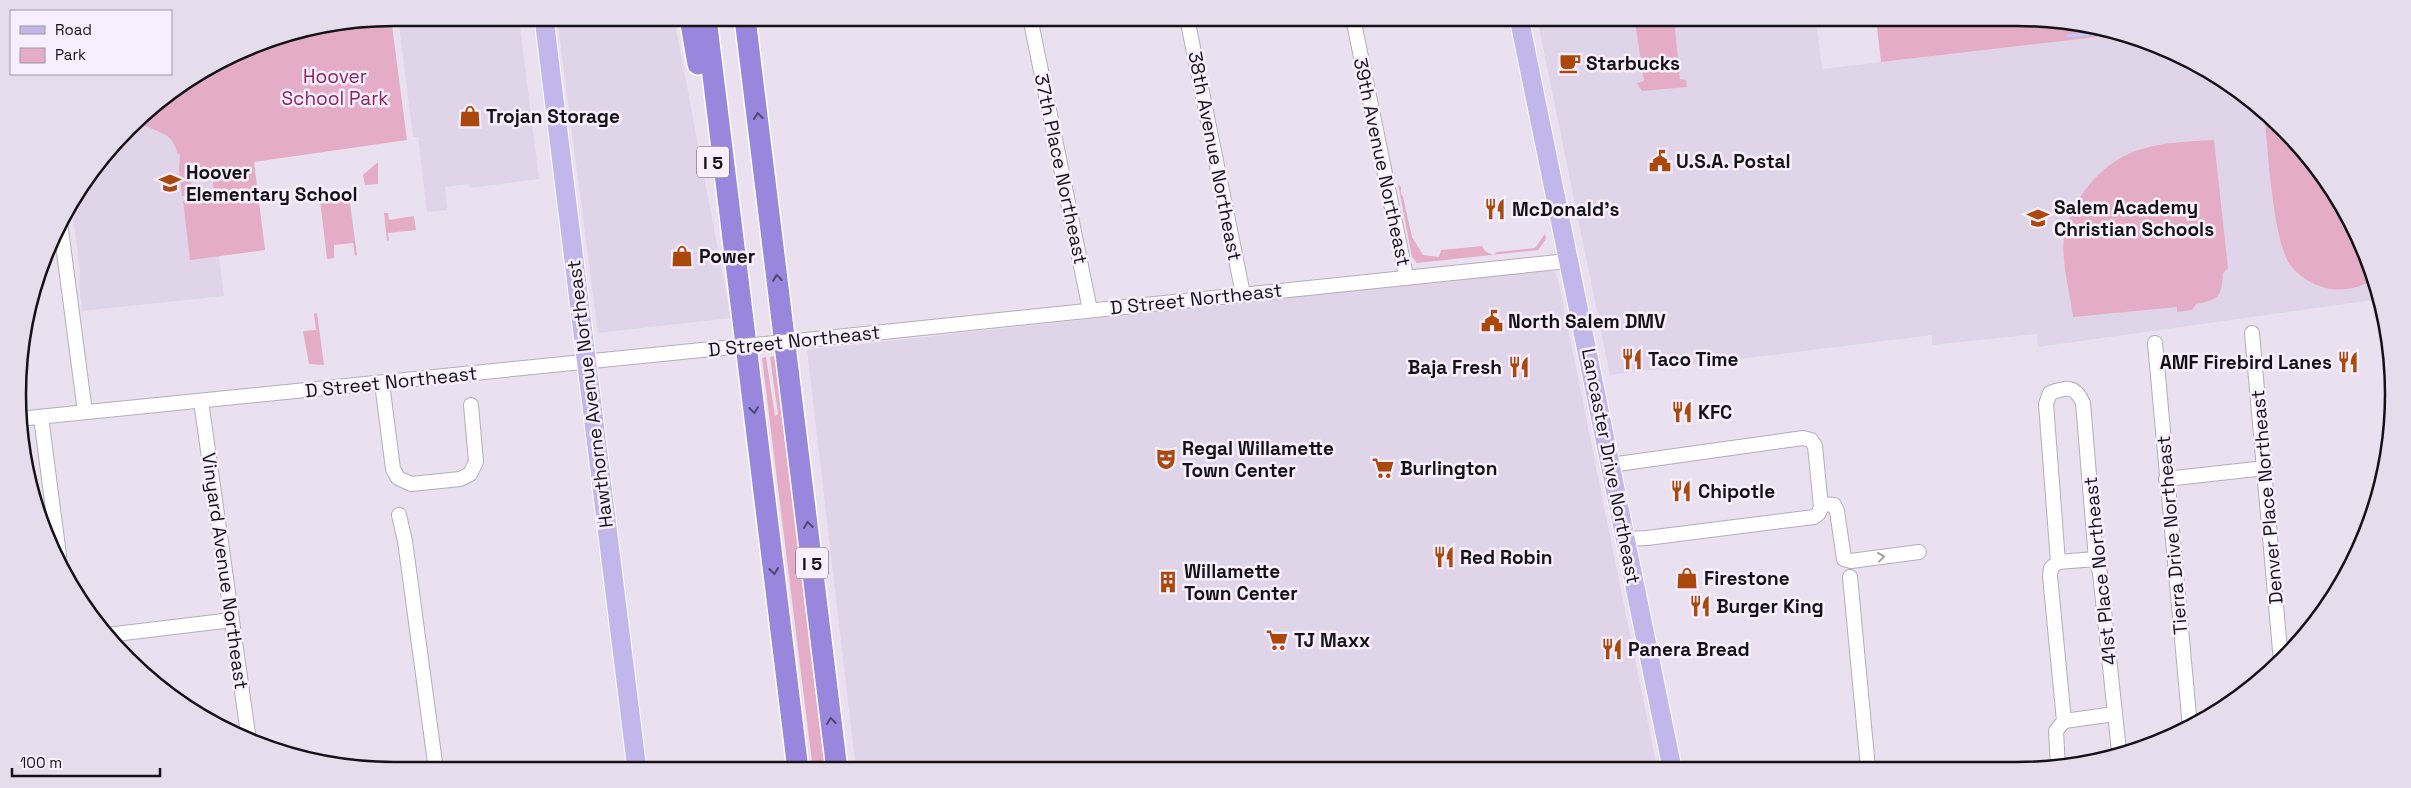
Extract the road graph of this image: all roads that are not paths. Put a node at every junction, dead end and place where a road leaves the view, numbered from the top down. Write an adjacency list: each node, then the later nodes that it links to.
1 (545, 26): 19 (main road, Hawthorne Avenue Northeast)
2 (691, 26): 15 (highway, I 5)
3 (707, 26): 15 (highway, I 5)
4 (747, 26): 10 (highway, I 5)
5 (756, 26): 10 (highway)
6 (1189, 26): 14 (street, 38th Avenue Northeast)
7 (1355, 26): 13 (street, 39th Avenue Northeast)
8 (1521, 26): 12 (main road, Lancaster Drive Northeast)
9 (1032, 27): 16 (street, 37th Place Northeast)
10 (754, 86): 49 (highway, I 5, one-way to 10)
11 (62, 236): 23 (street)
12 (1568, 261): 13 (street, D Street Northeast); 26 (main road, Lancaster Drive Northeast)
13 (1406, 276): 14 (street, D Street Northeast)
14 (1243, 294): 16 (street, D Street Northeast)
15 (742, 306): 48 (highway, I 5, one-way to 48)
16 (1090, 310): 19 (street, D Street Northeast, bridge)
17 (2252, 333): 27 (street, Denver Place Northeast)
18 (2155, 343): 28 (street, Tierra Drive Northeast)
19 (586, 362): 20 (street, D Street Northeast); 47 (main road, Hawthorne Avenue Northeast)
20 (382, 383): 21 (street, D Street Northeast); 22 (street)
21 (201, 401): 23 (street, D Street Northeast); 37 (street, Vinyard Avenue Northeast)
22 (471, 406)
23 (86, 412): 24 (street, D Street Northeast)
24 (41, 417): 25 (street, D Street Northeast); 32 (street)
25 (27, 418)
26 (1610, 465): 29 (street); 31 (main road, Lancaster Drive Northeast)
27 (2264, 468): 28 (street); 39 (street, Denver Place Northeast)
28 (2166, 479): 41 (street, Tierra Drive Northeast)
29 (1820, 509): 31 (street); 33 (street, one-way to 33)
30 (398, 515): 46 (street)
31 (1625, 539): 50 (main road, Lancaster Drive Northeast)
32 (57, 542)
33 (1919, 552)
34 (2096, 559): 35 (street); 35 (street, 41st Place Northeast); 40 (street, 41st Place Northeast)
35 (2058, 562): 42 (street)
36 (1850, 577): 51 (street)
37 (232, 620): 38 (street); 43 (street, Vinyard Avenue Northeast)
38 (116, 634)
39 (2280, 651)
40 (2115, 714): 42 (street); 44 (street, 41st Place Northeast)
41 (2189, 719)
42 (2064, 721): 45 (street)
43 (248, 732)
44 (2119, 747)
45 (2058, 760)
46 (435, 762)
47 (635, 762)
48 (797, 762)
49 (836, 762)
50 (1671, 762)
51 (1867, 762)

